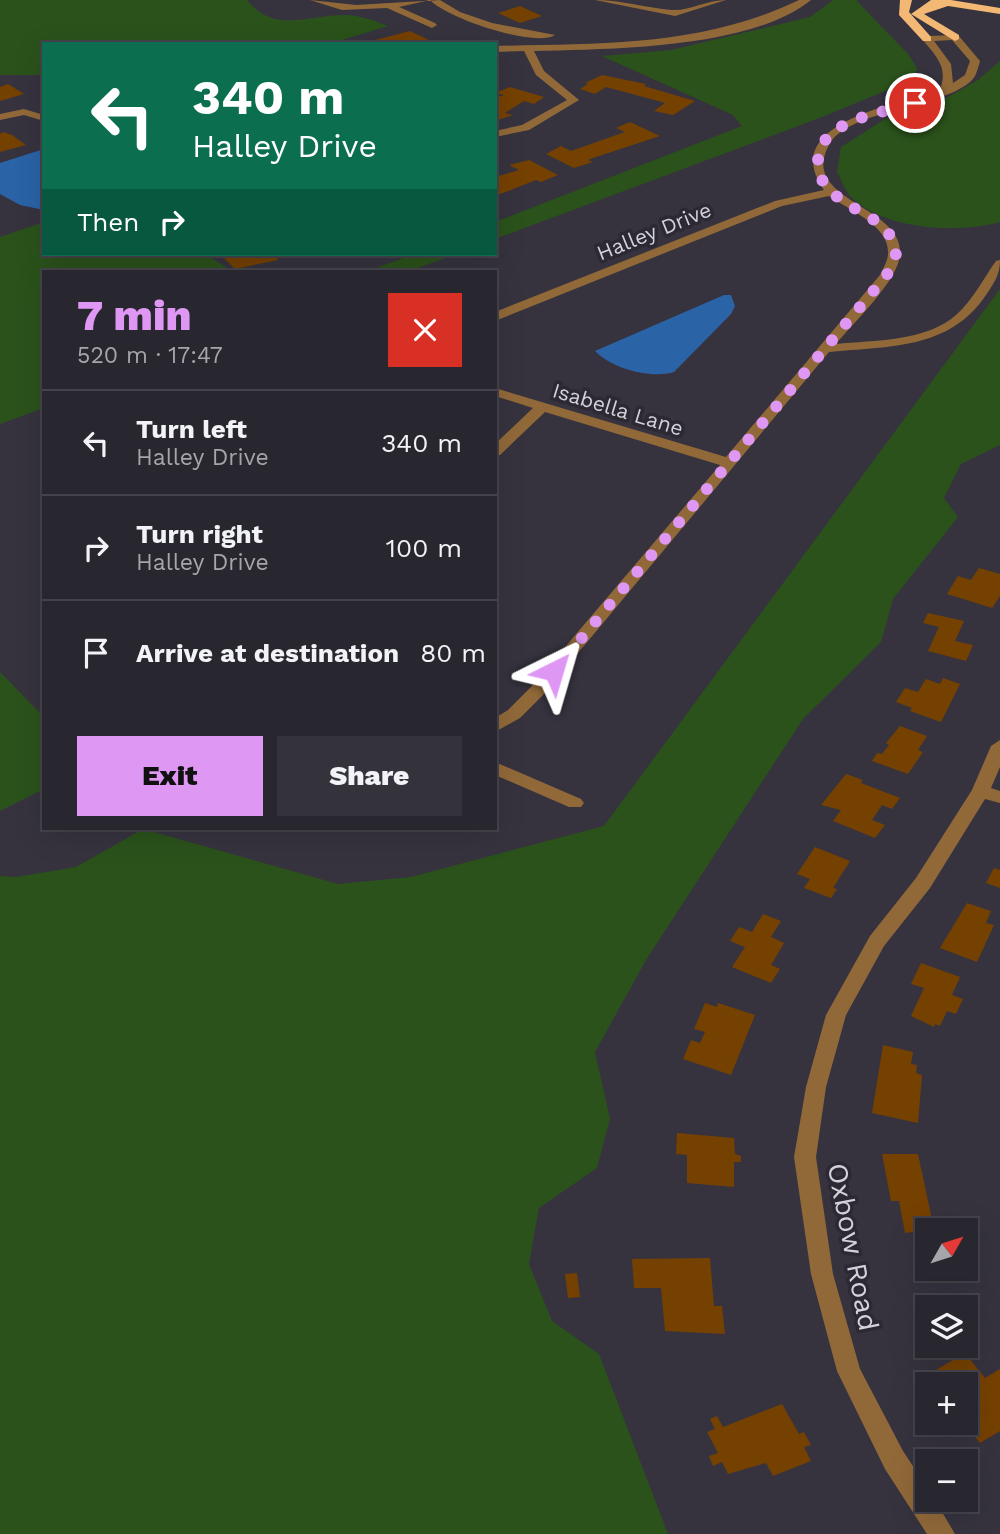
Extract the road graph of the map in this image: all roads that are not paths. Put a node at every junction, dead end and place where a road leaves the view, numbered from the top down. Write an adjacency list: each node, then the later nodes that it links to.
1 (315, 0): 12 (street)
2 (425, 0): 12 (street)
3 (434, 0): 17 (street)
4 (600, 0): 5 (street)
5 (721, 0)
6 (806, 0): 17 (street)
7 (906, 0): 16 (highway)
8 (928, 0): 10 (highway)
9 (990, 0): 11 (highway)
10 (950, 2): 13 (highway); 15 (highway)
11 (1000, 2)
12 (390, 6): 14 (street)
13 (1000, 9)
14 (432, 24)
15 (956, 37): 16 (street); 20 (street)
16 (927, 39): 21 (street)
17 (581, 46): 18 (street)
18 (527, 47): 19 (street); 25 (street)
19 (497, 49)
20 (972, 55): 21 (street); 22 (street)
21 (943, 57): 22 (street)
22 (944, 92): 26 (street)
23 (0, 117): 24 (street)
24 (42, 117)
25 (497, 134)
26 (831, 191): 28 (street, Halley Drive); 29 (street)
27 (1000, 264): 29 (street)
28 (497, 316)
29 (825, 349): 33 (street)
30 (497, 393): 31 (street, Isabella Lane)
31 (541, 408): 32 (street); 33 (street, Isabella Lane)
32 (497, 450)
33 (729, 463): 34 (street)
34 (497, 724)
35 (1000, 747): 37 (street, Oxbow Road)
36 (497, 769): 38 (street)
37 (991, 794): 39 (street, Oxbow Road)
38 (575, 803)
39 (942, 1534)

